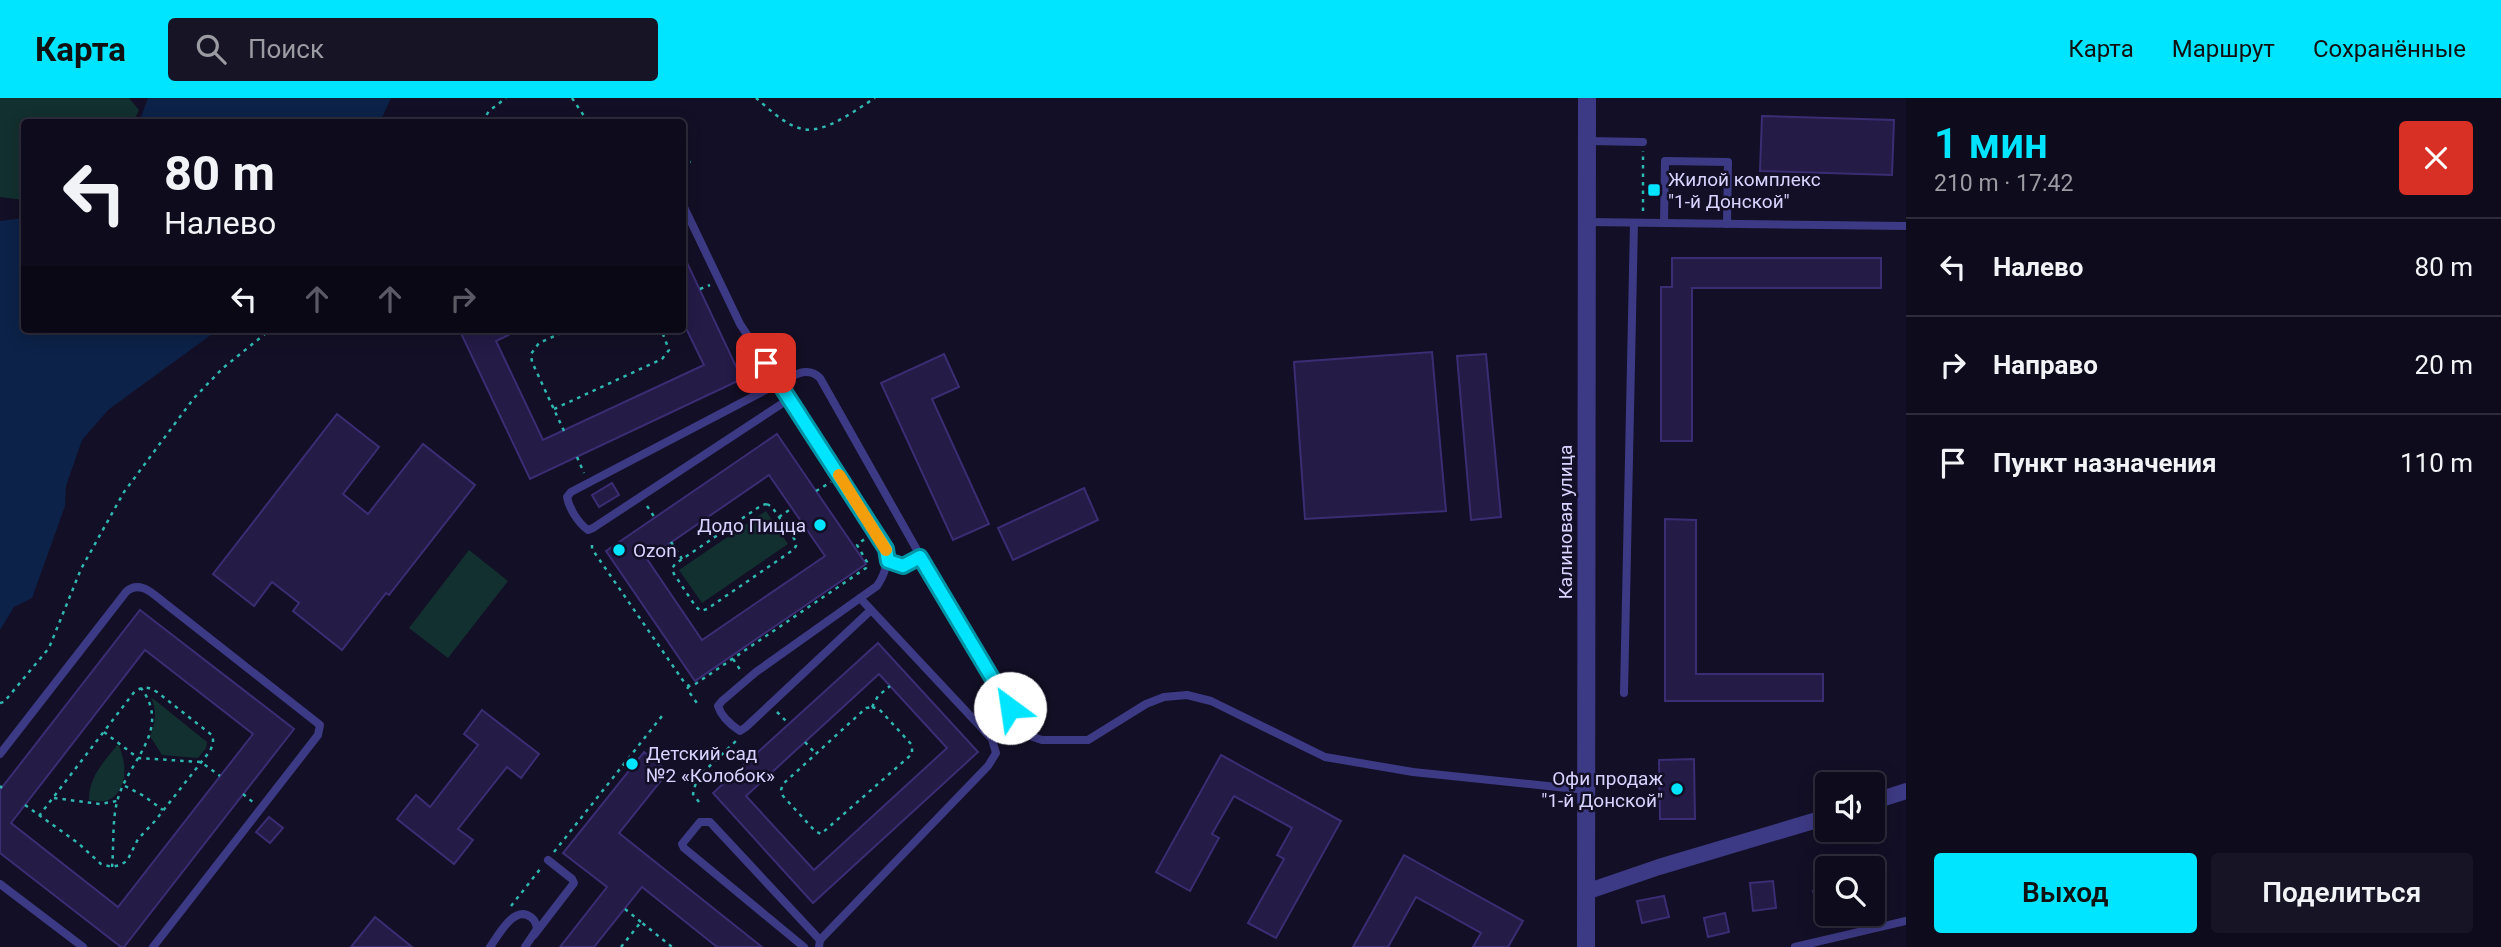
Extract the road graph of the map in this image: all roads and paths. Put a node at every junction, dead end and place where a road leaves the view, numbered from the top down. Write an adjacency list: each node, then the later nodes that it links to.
1 (506, 98): 6 (path)
2 (572, 98): 7 (path)
3 (756, 98): 4 (path)
4 (875, 98)
5 (1587, 98): 8 (street, Калиновая улица)
6 (484, 119)
7 (586, 119)
8 (1588, 141): 9 (lane); 13 (street, Калиновая улица)
9 (1643, 142): 15 (path)
10 (691, 162): 11 (path)
11 (686, 163)
12 (686, 211): 21 (lane)
13 (1587, 222): 14 (lane); 62 (street, Калиновая улица)
14 (1634, 223): 15 (lane); 46 (lane)
15 (1664, 223): 16 (lane); 16 (lane)
16 (1727, 224): 17 (lane)
17 (1906, 226)
18 (266, 333): 47 (path)
19 (562, 333): 23 (path)
20 (663, 333): 23 (path)
21 (779, 383): 22 (lane); 27 (lane); 36 (lane)
22 (789, 399): 26 (lane); 27 (lane)
23 (554, 410): 24 (path)
24 (564, 431)
25 (577, 457): 27 (path)
26 (839, 476): 28 (path); 38 (lane)
27 (589, 483)
28 (816, 491)
29 (646, 505): 32 (path)
30 (792, 508): 31 (path)
31 (779, 517): 37 (path); 37 (path)
32 (655, 518)
33 (867, 536): 41 (path)
34 (671, 542): 37 (path)
35 (592, 545): 43 (path)
36 (920, 557): 38 (lane); 62 (lane)
37 (682, 559)
38 (888, 561): 39 (lane)
39 (860, 598): 40 (lane); 53 (lane)
40 (871, 610): 48 (lane); 81 (lane)
41 (733, 659): 42 (path); 43 (path)
42 (741, 671)
43 (689, 686): 49 (path)
44 (890, 686): 50 (path)
45 (141, 688): 54 (path); 58 (path); 59 (path)
46 (1624, 693)
47 (0, 703)
48 (770, 704): 52 (path); 53 (lane)
49 (699, 706)
50 (872, 707): 57 (path); 57 (path)
51 (662, 716): 72 (path)
52 (789, 724)
53 (740, 731): 67 (path)
54 (104, 732): 58 (path); 64 (path)
55 (805, 742): 57 (path)
56 (0, 754): 83 (lane)
57 (816, 754)
58 (138, 758): 59 (path); 61 (path)
59 (201, 762): 60 (path); 69 (path)
60 (220, 776)
61 (124, 785): 66 (path); 69 (path)
62 (1586, 790): 75 (street, Калиновая улица)
63 (1906, 791): 65 (street)
64 (53, 797): 66 (path); 70 (path)
65 (1885, 798)
66 (117, 801): 73 (path)
67 (699, 802)
68 (25, 805): 70 (path)
69 (163, 810): 73 (path)
70 (38, 816): 73 (path)
71 (1815, 821): 75 (street)
72 (548, 859): 79 (path); 80 (lane)
73 (112, 867)
74 (0, 884): 82 (lane)
75 (1586, 892): 89 (street, Калиновая улица)
76 (625, 909): 78 (path)
77 (1906, 921): 90 (lane)
78 (641, 922): 86 (path); 87 (path)
79 (507, 925): 80 (lane); 84 (lane)
80 (534, 935): 85 (lane)
81 (820, 943): 88 (lane)
82 (83, 947)
83 (153, 947)
84 (490, 947)
85 (525, 947)
86 (621, 947)
87 (673, 947)
88 (804, 947)
89 (1586, 947)
90 (1795, 947)

